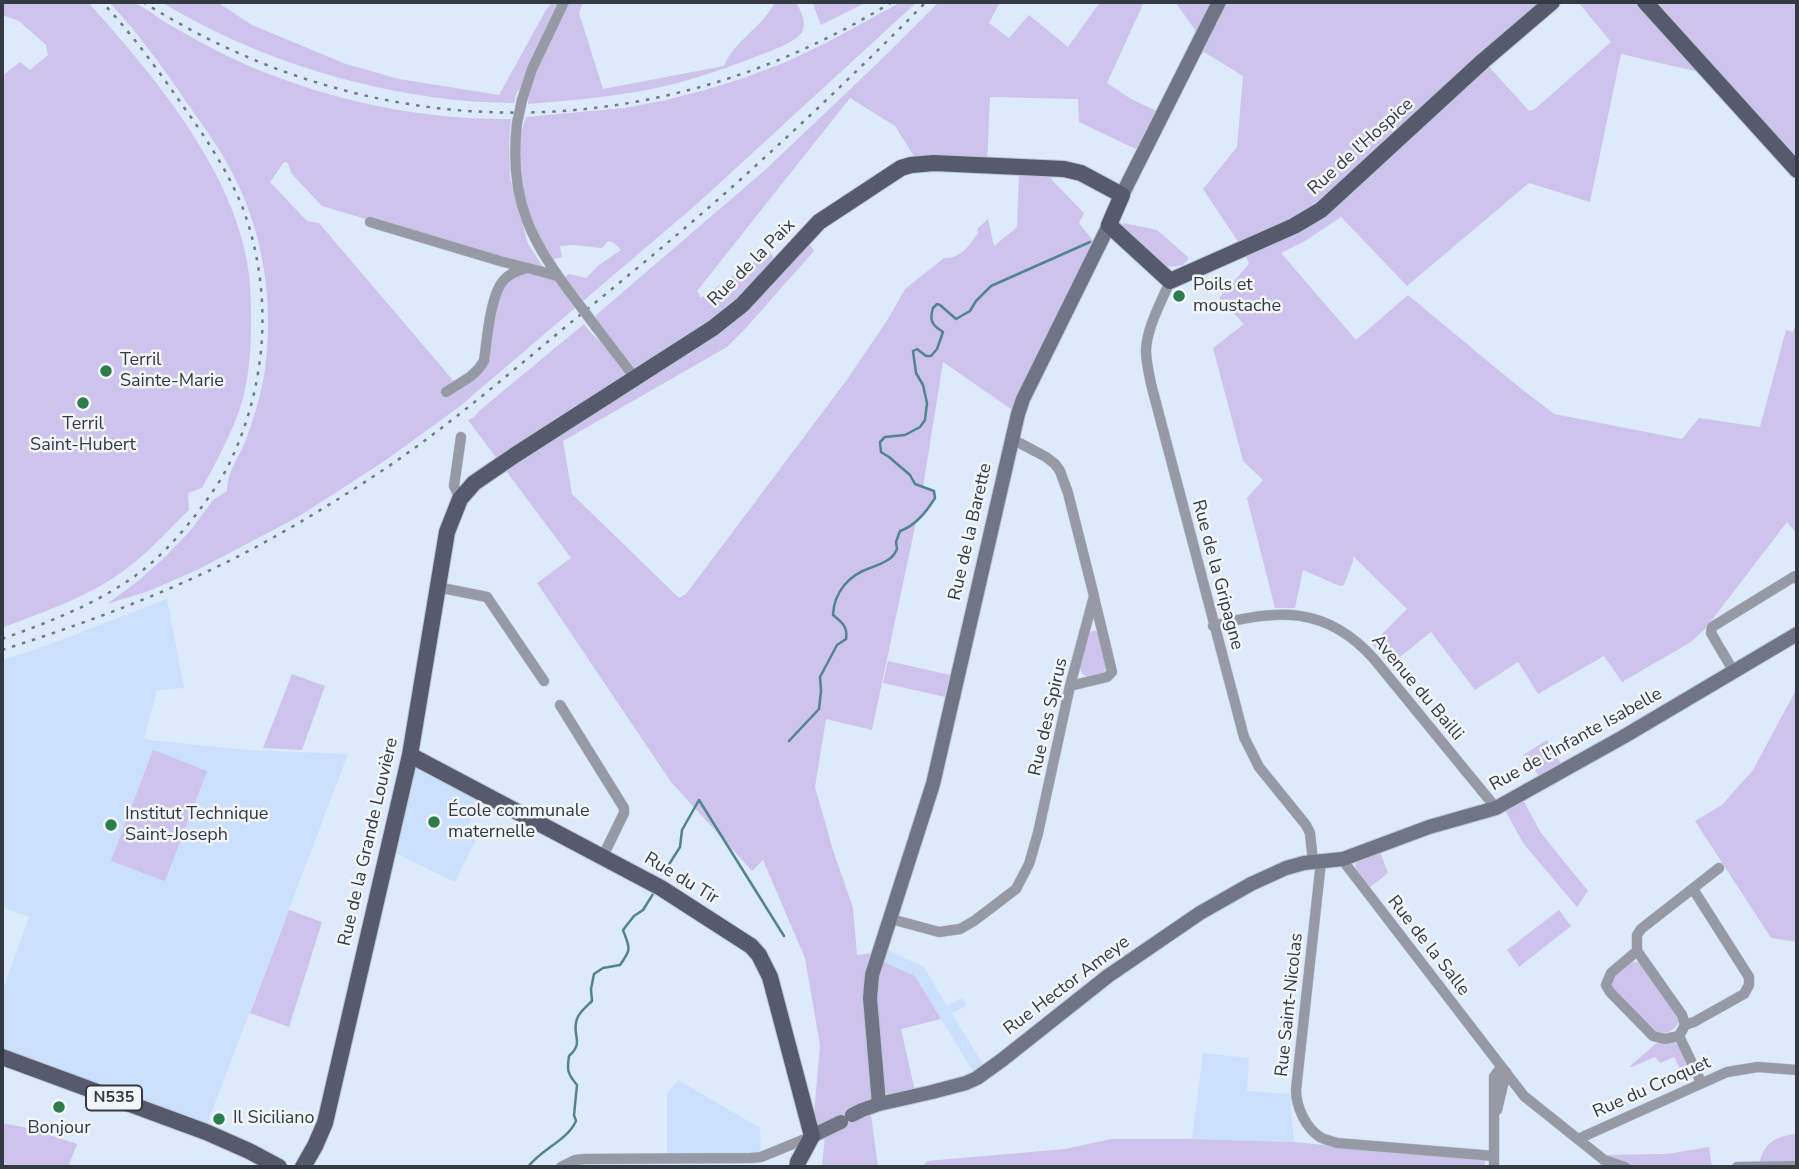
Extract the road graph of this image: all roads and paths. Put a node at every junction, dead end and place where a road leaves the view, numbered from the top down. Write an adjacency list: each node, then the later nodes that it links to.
1 (564, 2): 10 (street, bridge)
2 (1219, 2): 6 (street, Rue de la Barette)
3 (1552, 2): 11 (main road, Rue de l'Hospice)
4 (1645, 2): 5 (main road)
5 (1797, 170)
6 (1122, 195): 8 (main road, Rue de la Barette); 12 (main road, Rue de la Paix)
7 (370, 222): 9 (street)
8 (1109, 225): 11 (main road); 15 (street, Rue de la Barette)
9 (531, 268): 10 (street); 13 (street)
10 (557, 276): 12 (street, bridge)
11 (1170, 281): 21 (street, Rue de la Gripagne)
12 (635, 378): 16 (main road, Rue de la Paix)
13 (446, 391)
14 (461, 437): 16 (street)
15 (1012, 439): 20 (street, Rue des Spirus); 34 (street, Rue de la Barette)
16 (460, 499): 17 (main road, Rue de la Paix)
17 (450, 519): 19 (main road, Rue de la Grande Louvière)
18 (1797, 577): 23 (street)
19 (437, 587): 24 (street); 27 (main road, Rue de la Grande Louvière)
20 (1094, 596): 25 (street, Rue des Spirus); 25 (street)
21 (1213, 626): 28 (street, Avenue du Bailli); 31 (street, Rue de la Gripagne)
22 (1797, 634): 23 (street, Rue de l'Infante Isabelle)
23 (1734, 672): 28 (street, Rue de l'Infante Isabelle)
24 (544, 681)
25 (1070, 686): 34 (street, Rue des Spirus)
26 (560, 705): 29 (street)
27 (410, 755): 29 (main road, Rue du Tir); 53 (main road, Rue de la Grande Louvière)
28 (1496, 808): 30 (street, Rue de l'Infante Isabelle)
29 (603, 856): 48 (main road, Rue du Tir)
30 (1343, 859): 31 (street, Rue de l'Infante Isabelle); 38 (street, Rue de la Salle)
31 (1317, 862): 46 (street, Rue Hector Ameye); 50 (street, Rue Saint-Nicolas)
32 (1719, 868): 33 (street)
33 (1693, 889): 35 (street); 36 (street)
34 (891, 919): 46 (street, Rue de la Barette)
35 (1637, 951): 36 (street); 37 (street)
36 (1685, 1025): 37 (street)
37 (1679, 1036): 43 (street)
38 (1490, 1051): 41 (street, Rue de la Salle); 42 (street, Rue de la Salle)
39 (2, 1057): 51 (main road, N535)
40 (1797, 1070): 43 (street, Rue du Croquet)
41 (1506, 1072): 42 (street); 44 (street, Rue du Croquet); 45 (street, Rue de la Salle)
42 (1494, 1077): 47 (street, Rue de la Salle)
43 (1701, 1082): 49 (street, Rue du Croquet)
44 (1524, 1096): 45 (street); 49 (street, Rue du Croquet)
45 (1500, 1098): 47 (street, Rue de la Salle)
46 (879, 1104): 48 (street, Rue Hector Ameye)
47 (1495, 1121): 50 (street, Rue de la Salle)
48 (812, 1136): 54 (street, Rue Hector Ameye); 55 (main road)
49 (1578, 1139): 56 (street)
50 (1494, 1162)
51 (270, 1165)
52 (1797, 1166): 57 (street)
53 (303, 1167)
54 (561, 1167)
55 (797, 1167)
56 (1625, 1167)
57 (1737, 1167)

